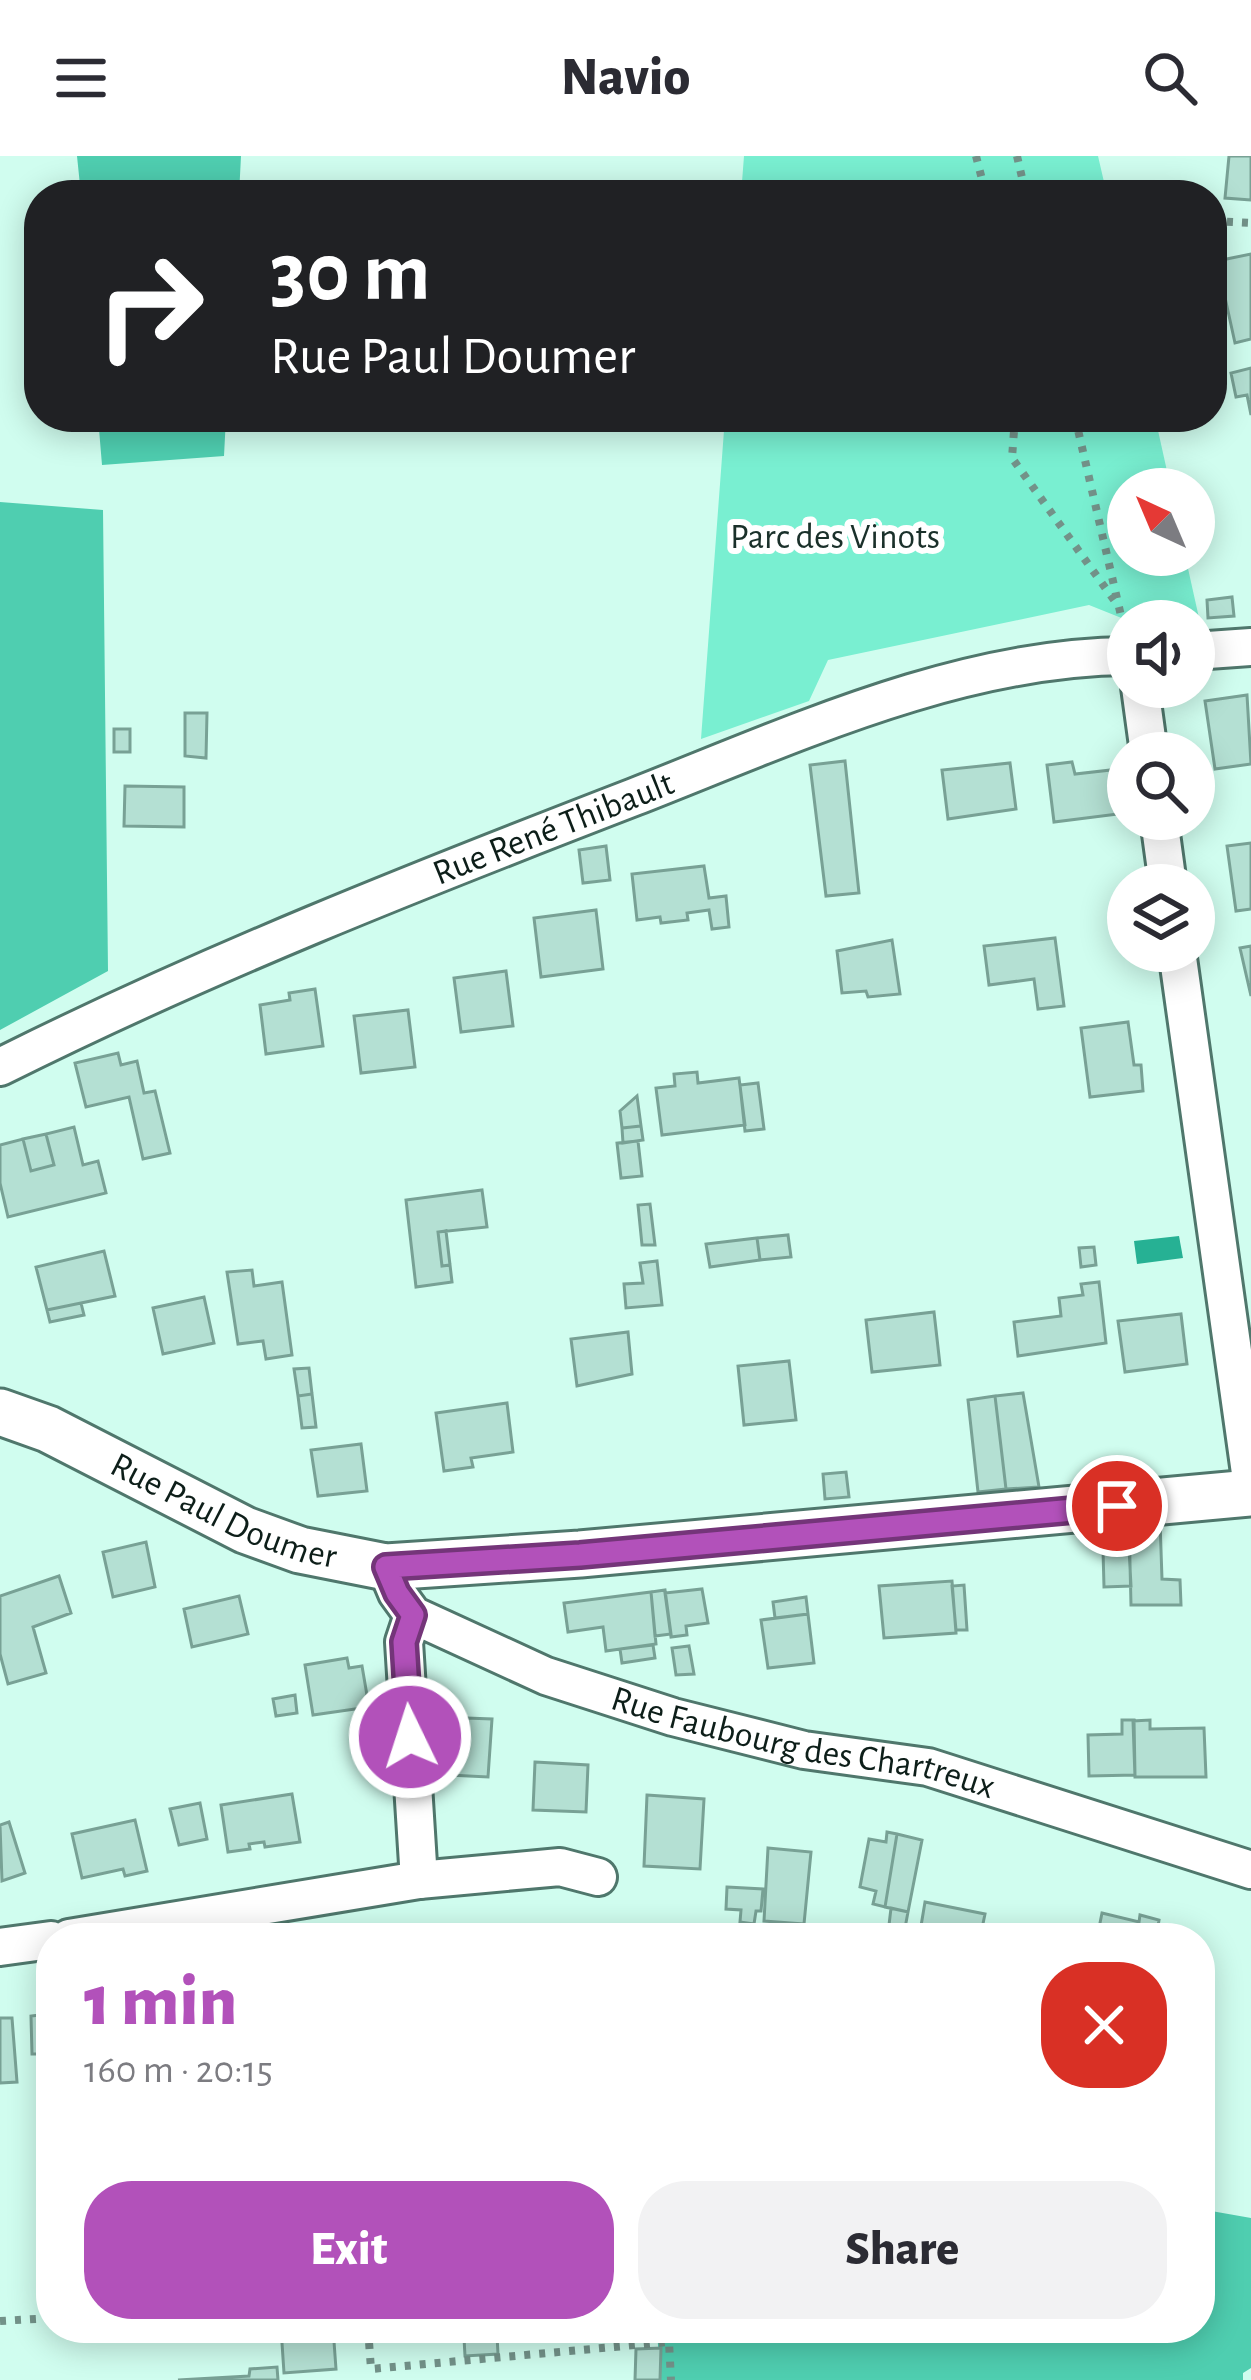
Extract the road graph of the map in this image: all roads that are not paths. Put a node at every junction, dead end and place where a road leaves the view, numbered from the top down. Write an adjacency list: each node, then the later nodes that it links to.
1 (1251, 647): 2 (street)
2 (1215, 650)
3 (1107, 656): 5 (street, Rue René Thibault)
4 (1180, 972): 7 (street)
5 (0, 1067)
6 (0, 1412): 9 (street, Rue Paul Doumer)
7 (1251, 1480)
8 (1251, 1493): 9 (street, Rue Paul Doumer)
9 (386, 1567): 10 (street)
10 (413, 1615): 11 (street, Rue Faubourg des Chartreux); 13 (street)
11 (1251, 1870)
12 (598, 1877): 13 (street)
13 (419, 1880): 14 (street)
14 (160, 1923)
15 (36, 1942): 16 (street)
16 (0, 1947)

